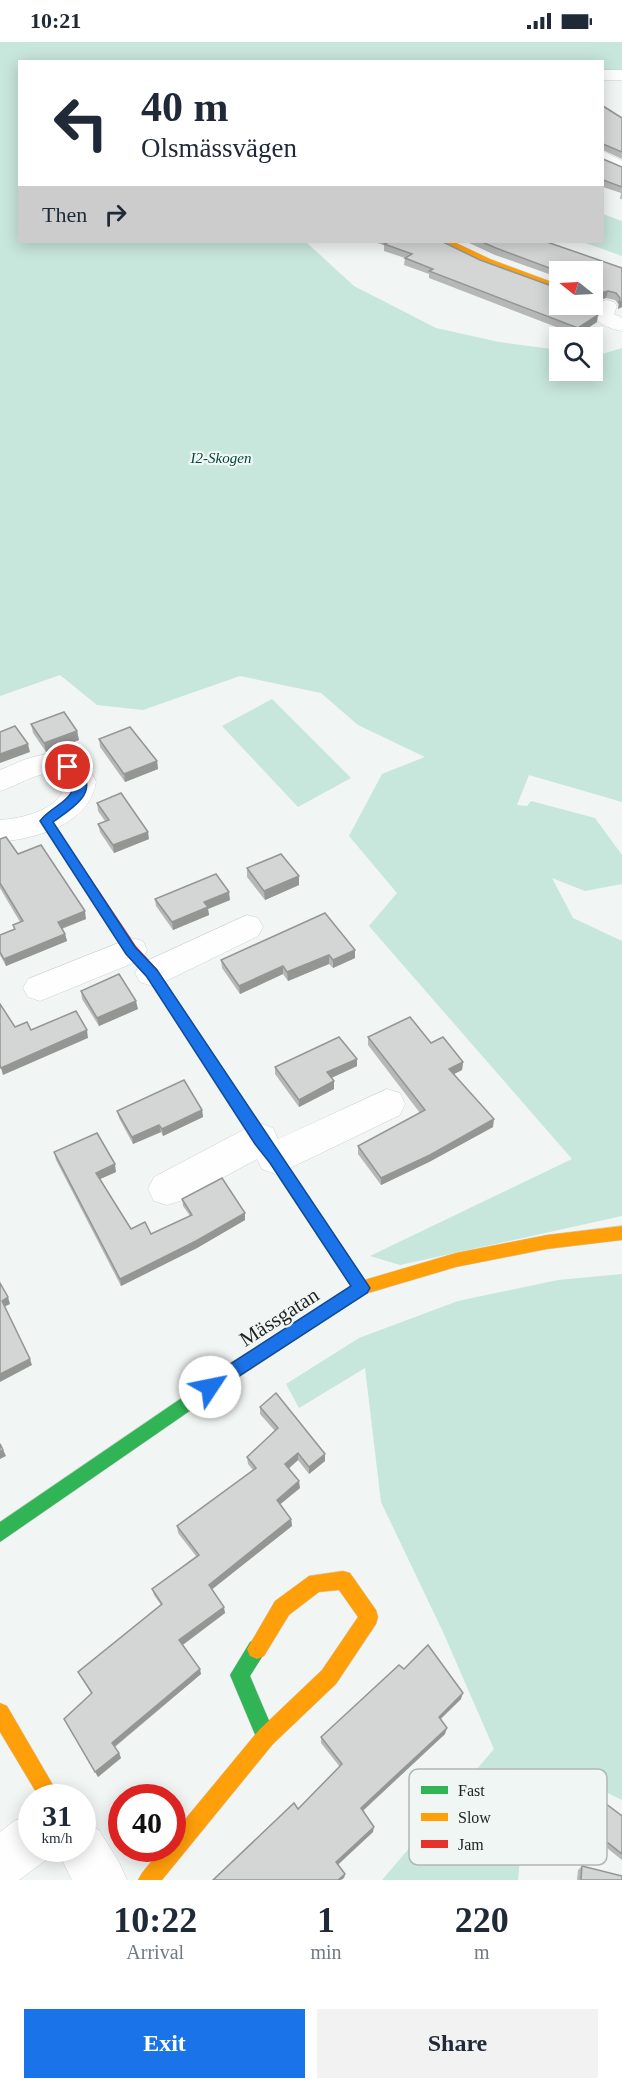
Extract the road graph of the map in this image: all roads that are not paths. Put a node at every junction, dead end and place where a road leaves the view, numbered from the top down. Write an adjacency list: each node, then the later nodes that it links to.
1 (604, 75): 2 (street)
2 (622, 75)
3 (604, 157): 4 (street)
4 (622, 168)
5 (451, 243): 6 (street)
6 (549, 284)
7 (607, 306): 8 (street)
8 (622, 325)
9 (0, 781): 10 (street)
10 (46, 821): 11 (street); 13 (street)
11 (0, 831)
12 (247, 927): 13 (street)
13 (141, 962): 14 (street); 16 (street)
14 (40, 988)
15 (387, 1104): 16 (street)
16 (268, 1149): 17 (street); 19 (street)
17 (167, 1189)
18 (622, 1233): 19 (street, Mässgatan)
19 (361, 1288): 20 (street, Mässgatan)
20 (0, 1533)
21 (0, 1713): 23 (street)
22 (266, 1737): 22 (street); 28 (street)
23 (42, 1784)
24 (18, 1850): 26 (street)
25 (90, 1862): 27 (street)
26 (0, 1863)
27 (101, 1880)
28 (149, 1880)

